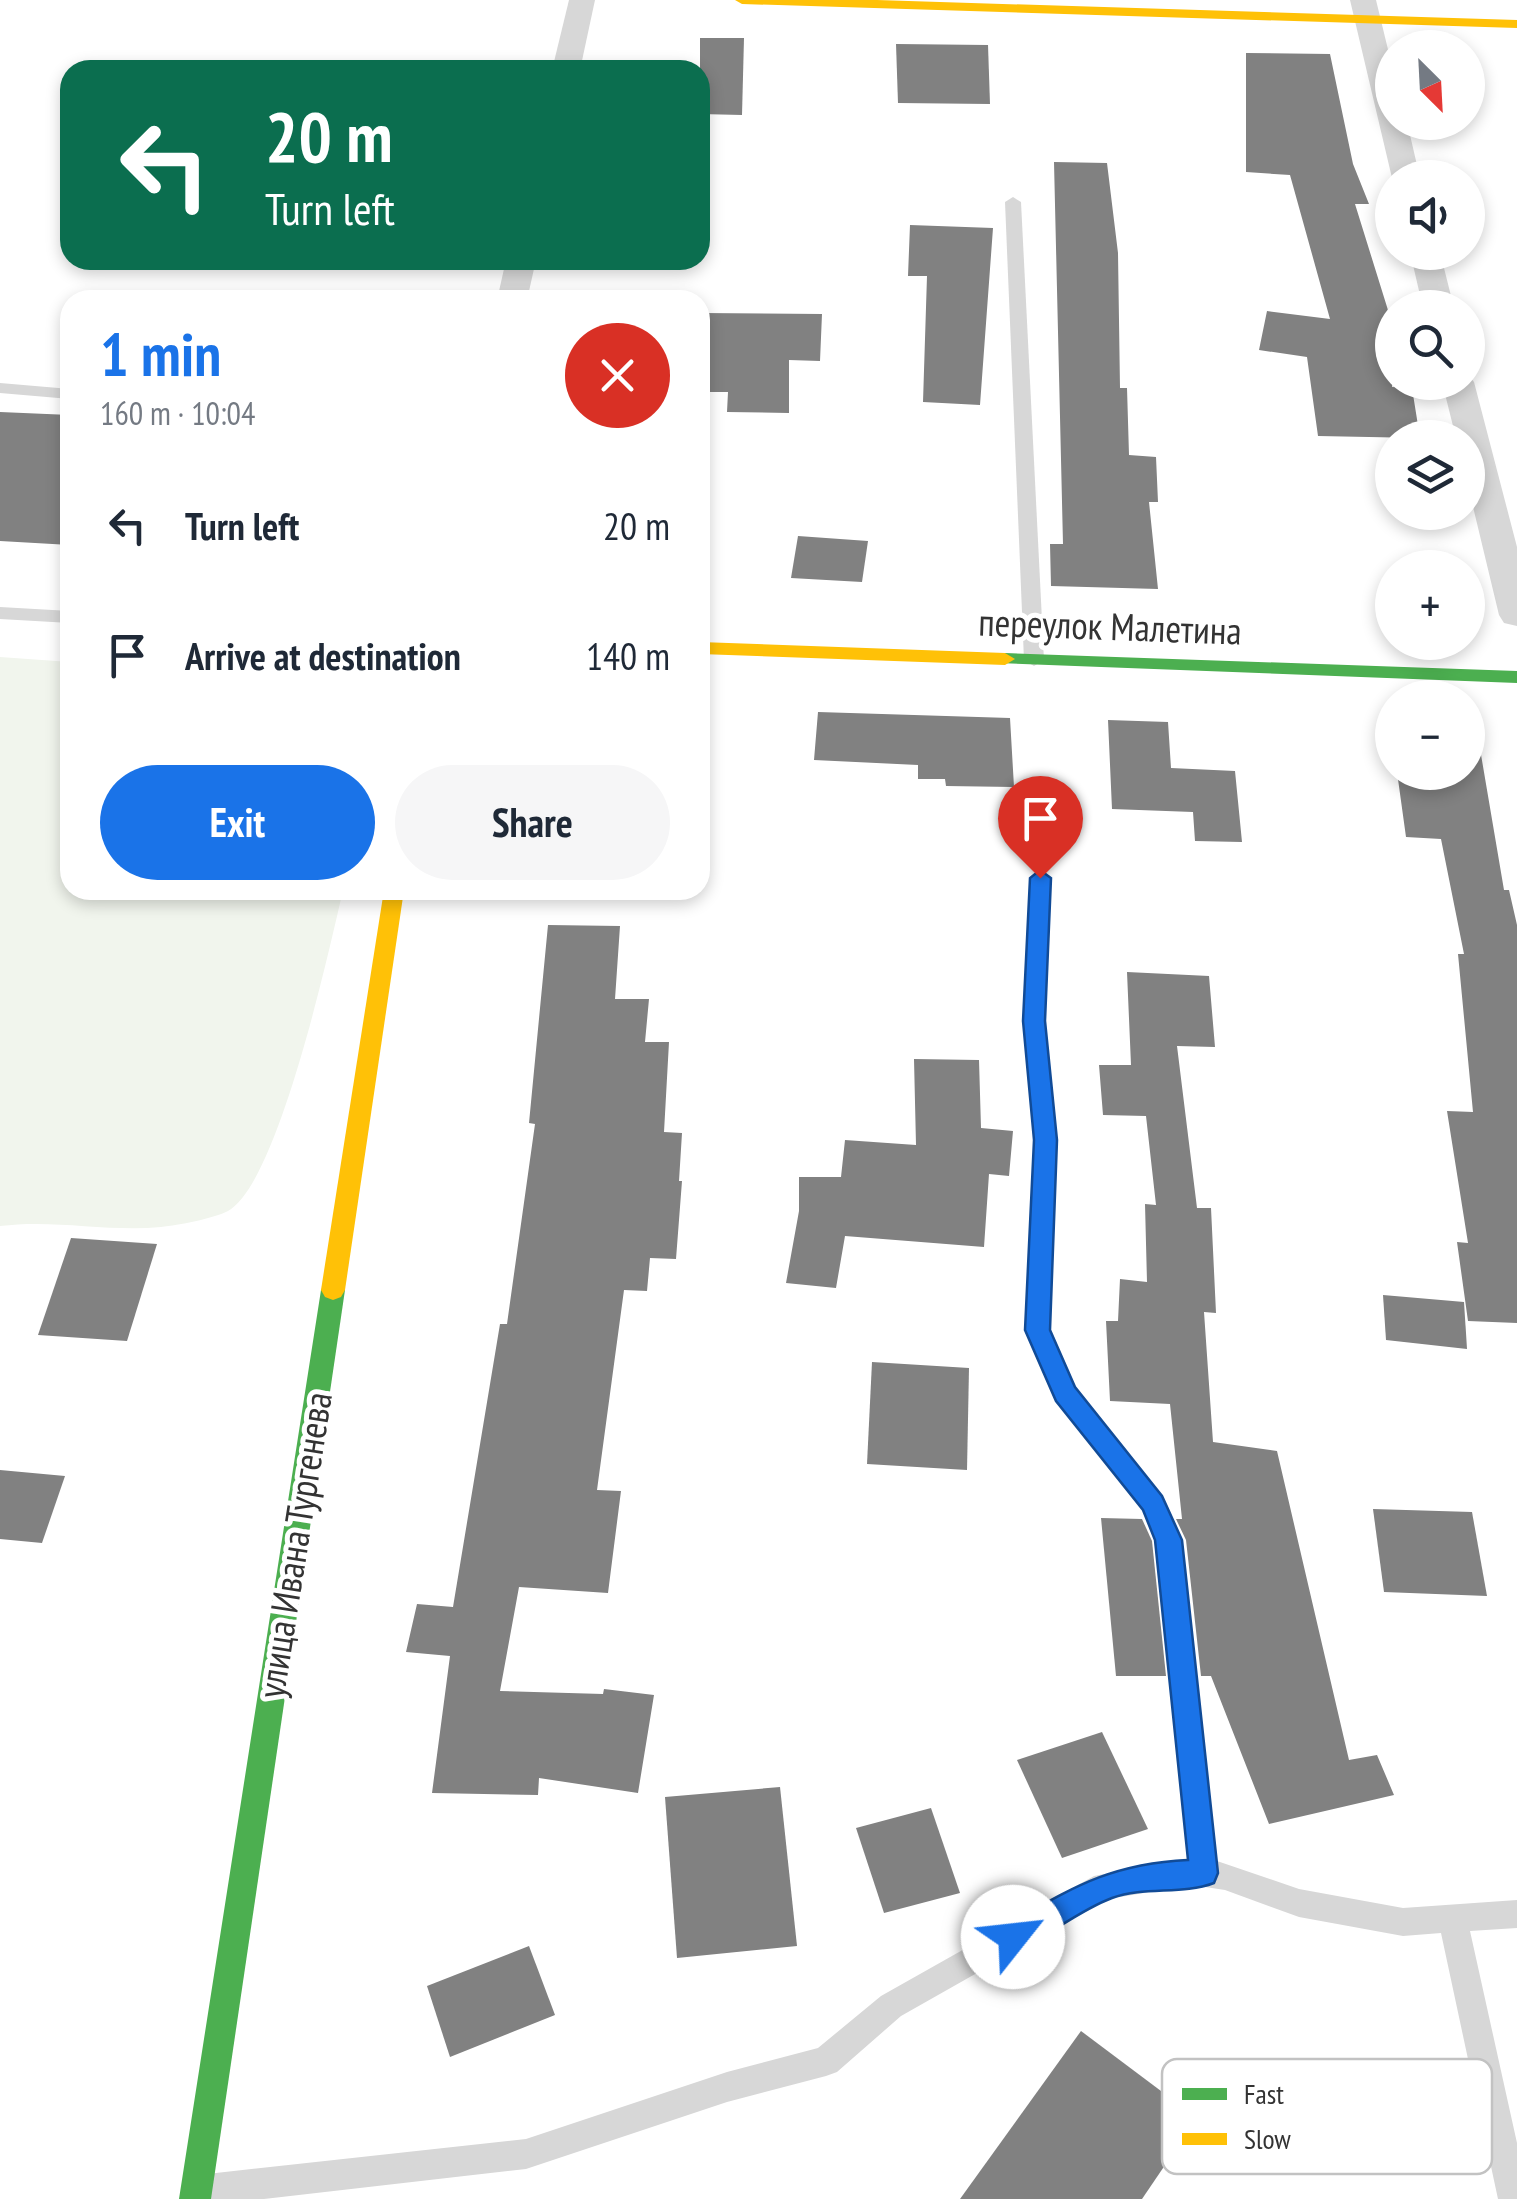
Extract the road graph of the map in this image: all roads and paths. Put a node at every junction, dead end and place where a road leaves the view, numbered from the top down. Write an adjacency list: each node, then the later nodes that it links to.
1 (582, 0): 5 (street)
2 (742, 0): 3 (street)
3 (1365, 10): 4 (street); 6 (street)
4 (1517, 24)
5 (568, 60)
6 (1402, 160)
7 (1013, 202): 15 (lane)
8 (0, 388): 9 (lane)
9 (60, 393)
10 (1463, 400): 12 (street)
11 (0, 613): 13 (lane)
12 (1517, 615)
13 (60, 616)
14 (710, 648): 15 (street, переулок Малетина)
15 (1034, 660): 16 (street, переулок Малетина)
16 (1517, 677)
17 (1040, 878): 19 (lane)
18 (392, 900): 24 (street, улица Ивана Тургенева)
19 (1204, 1873): 21 (lane); 24 (lane)
20 (1517, 1914): 21 (lane)
21 (1454, 1920): 22 (lane)
22 (1484, 2059)
23 (1492, 2097): 25 (lane)
24 (195, 2195)
25 (1514, 2199)

